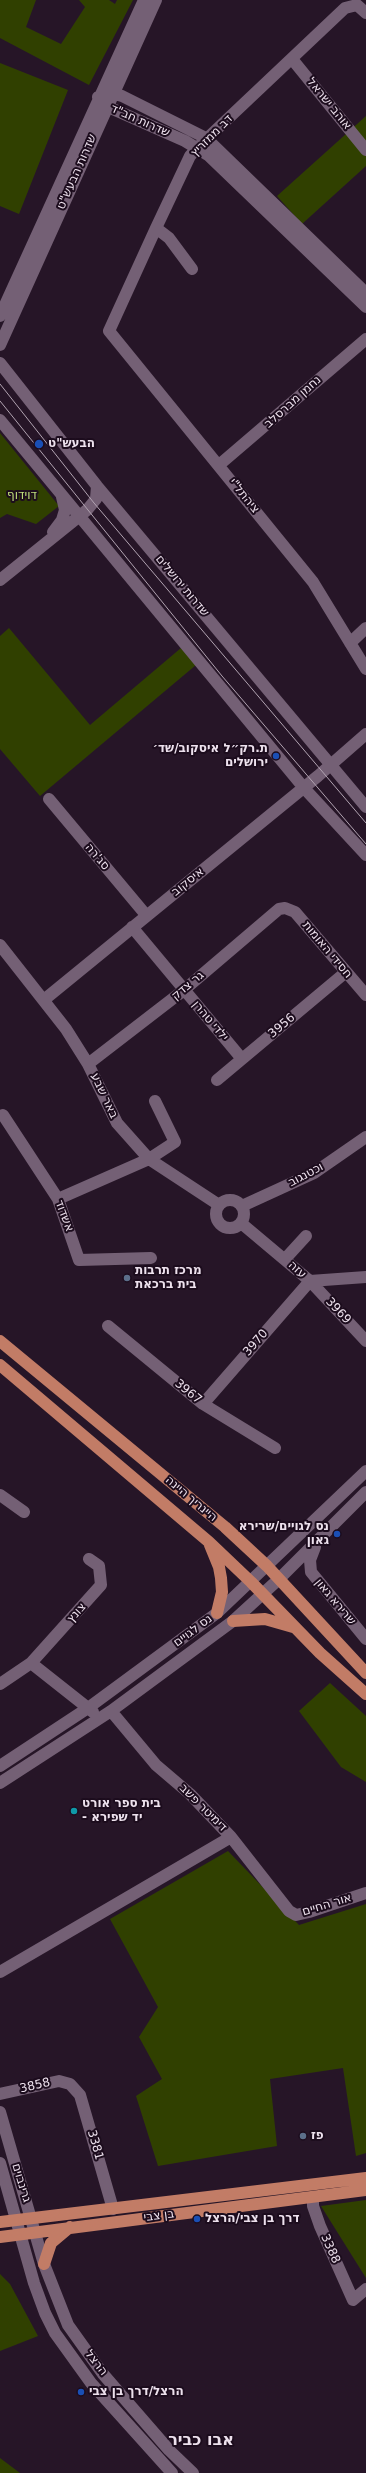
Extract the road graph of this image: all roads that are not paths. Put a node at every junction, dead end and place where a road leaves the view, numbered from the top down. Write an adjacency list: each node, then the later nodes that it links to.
1 (144, 0): 6 (street, שדרות הבעש"ט)
2 (156, 0): 5 (street, שדרות הבעש"ט)
3 (362, 9): 4 (street, דב ממזריץ)
4 (292, 59): 8 (street, דב ממזריץ); 10 (street, אוהב ישראל)
5 (112, 93): 6 (street, שדרות חב"ד); 7 (street, שדרות הבעש"ט); 8 (street, שדרות חב"ד)
6 (98, 97): 7 (street, שדרות חב"ד); 15 (street, שדרות הבעש"ט)
7 (106, 106): 9 (street, שדרות חב"ד); 18 (street, שדרות הבעש"ט)
8 (206, 138): 9 (street, דב ממזריץ); 13 (street, שדרות חב"ד)
9 (198, 147): 11 (street, דב ממזריץ); 14 (street, שדרות חב"ד)
10 (366, 150)
11 (156, 228): 12 (street); 16 (street, דב ממזריץ)
12 (192, 269)
13 (366, 293)
14 (366, 307)
15 (0, 316)
16 (109, 331): 21 (street, ציהתל"י)
17 (366, 339): 21 (street, נחמן מברסלב)
18 (0, 345)
19 (0, 363): 22 (street, שדרות ירושלים)
20 (0, 420): 23 (street)
21 (219, 465): 28 (street, ציהתל"י)
22 (98, 486): 24 (street); 31 (street, שדרות ירושלים)
23 (60, 494): 24 (street); 25 (street)
24 (80, 517): 25 (street); 32 (street)
25 (44, 544): 26 (street)
26 (0, 580)
27 (366, 628): 28 (street)
28 (350, 643): 29 (street, ציהתל"י)
29 (366, 669)
30 (366, 734): 31 (street, איסקוב)
31 (332, 765): 32 (street, איסקוב); 34 (street, שדרות ירושלים)
32 (304, 788): 35 (street); 37 (street, איסקוב)
33 (48, 799): 37 (street, סג'רה)
34 (366, 807)
35 (366, 855)
36 (285, 908): 40 (street, חסידי האומות); 41 (street, גר צדק)
37 (146, 915): 38 (street, איסקוב)
38 (132, 927): 41 (street, ילדי טהרן); 43 (street, איסקוב)
39 (0, 945): 43 (street, באר שבע)
40 (346, 972): 42 (street, חסידי האומות); 44 (street, 3956)
41 (184, 990): 44 (street, ילדי טהרן); 45 (street, גר צדק)
42 (366, 995)
43 (45, 999): 45 (street, באר שבע)
44 (242, 1059): 46 (street, 3956)
45 (88, 1064): 50 (street, באר שבע)
46 (217, 1080)
47 (155, 1101): 50 (street)
48 (3, 1115): 51 (street, אשדוד)
49 (366, 1137): 53 (street, וכטנגוב)
50 (149, 1159): 51 (street); 52 (street, באר שבע)
51 (58, 1199): 56 (street, אשדוד)
52 (219, 1205): 53 (street); 54 (street)
53 (242, 1206): 54 (street)
54 (241, 1223): 57 (street, עזה)
55 (306, 1236): 57 (street)
56 (151, 1258)
57 (285, 1259): 59 (street, עזה)
58 (366, 1277): 59 (street, עזה)
59 (310, 1281): 62 (street, 3969); 64 (street, 3970)
60 (108, 1326): 64 (street, 3967)
61 (0, 1341): 73 (main road, היינריך היינה)
62 (366, 1341)
63 (0, 1365): 71 (main road, היינריך היינה)
64 (203, 1404): 65 (street, 3967)
65 (275, 1448)
66 (366, 1471): 73 (street, נס לגויים)
67 (366, 1492): 70 (street, נס לגויים)
68 (0, 1495): 69 (street)
69 (24, 1512)
70 (319, 1540): 74 (street, נס לגויים); 80 (street, שרירא גאון)
71 (209, 1542): 75 (main road, היינריך היינה); 77 (main road)
72 (89, 1559): 81 (street, צונץ)
73 (267, 1566): 74 (main road, היינריך היינה); 75 (street, נס לגויים)
74 (279, 1580): 76 (street, נס לגויים); 82 (main road, היינריך היינה)
75 (252, 1582): 76 (main road, היינריך היינה); 77 (street, נס לגויים)
76 (264, 1594): 78 (street, נס לגויים); 79 (main road, היינריך היינה)
77 (217, 1613): 85 (street, נס לגויים)
78 (233, 1621): 79 (main road); 86 (street, נס לגויים)
79 (296, 1628): 84 (main road, היינריך היינה)
80 (365, 1637)
81 (31, 1664): 83 (street, צונץ); 85 (street)
82 (366, 1673)
83 (0, 1684)
84 (366, 1694)
85 (88, 1708): 87 (street); 88 (street, נס לגויים)
86 (111, 1711): 87 (street, נס לגויים); 90 (street, דימיטר פשב)
87 (100, 1718): 89 (street, נס לגויים)
88 (0, 1766)
89 (0, 1783)
90 (231, 1837): 92 (street, דימיטר פשב); 93 (street)
91 (366, 1893): 92 (street, אור החיים)
92 (289, 1911)
93 (0, 1972)
94 (70, 2084): 95 (street, 3858); 101 (street, 3381)
95 (0, 2094)
96 (0, 2112): 102 (street, גרינבוים)
97 (0, 2163): 103 (street, גרינבוים)
98 (366, 2178): 101 (main road, בן צבי)
99 (366, 2190): 100 (main road, בן צבי)
100 (313, 2197): 105 (main road, בן צבי); 110 (street, 3388)
101 (113, 2209): 102 (main road, בן צבי)
102 (31, 2218): 103 (main road, בן צבי); 106 (street, גרינבוים)
103 (15, 2220): 104 (main road, בן צבי); 107 (street, גרינבוים)
104 (0, 2222)
105 (72, 2226): 106 (main road, בן צבי); 109 (main road)
106 (34, 2231): 107 (main road, בן צבי); 109 (street, הרצל)
107 (20, 2233): 108 (main road, בן צבי); 112 (street, הרצל)
108 (0, 2237)
109 (44, 2264): 111 (street, הרצל)
110 (366, 2289)
111 (169, 2450): 112 (street); 113 (street, הרצל)
112 (152, 2452): 114 (street, הרצל)
113 (191, 2471): 114 (street)
114 (167, 2472)

